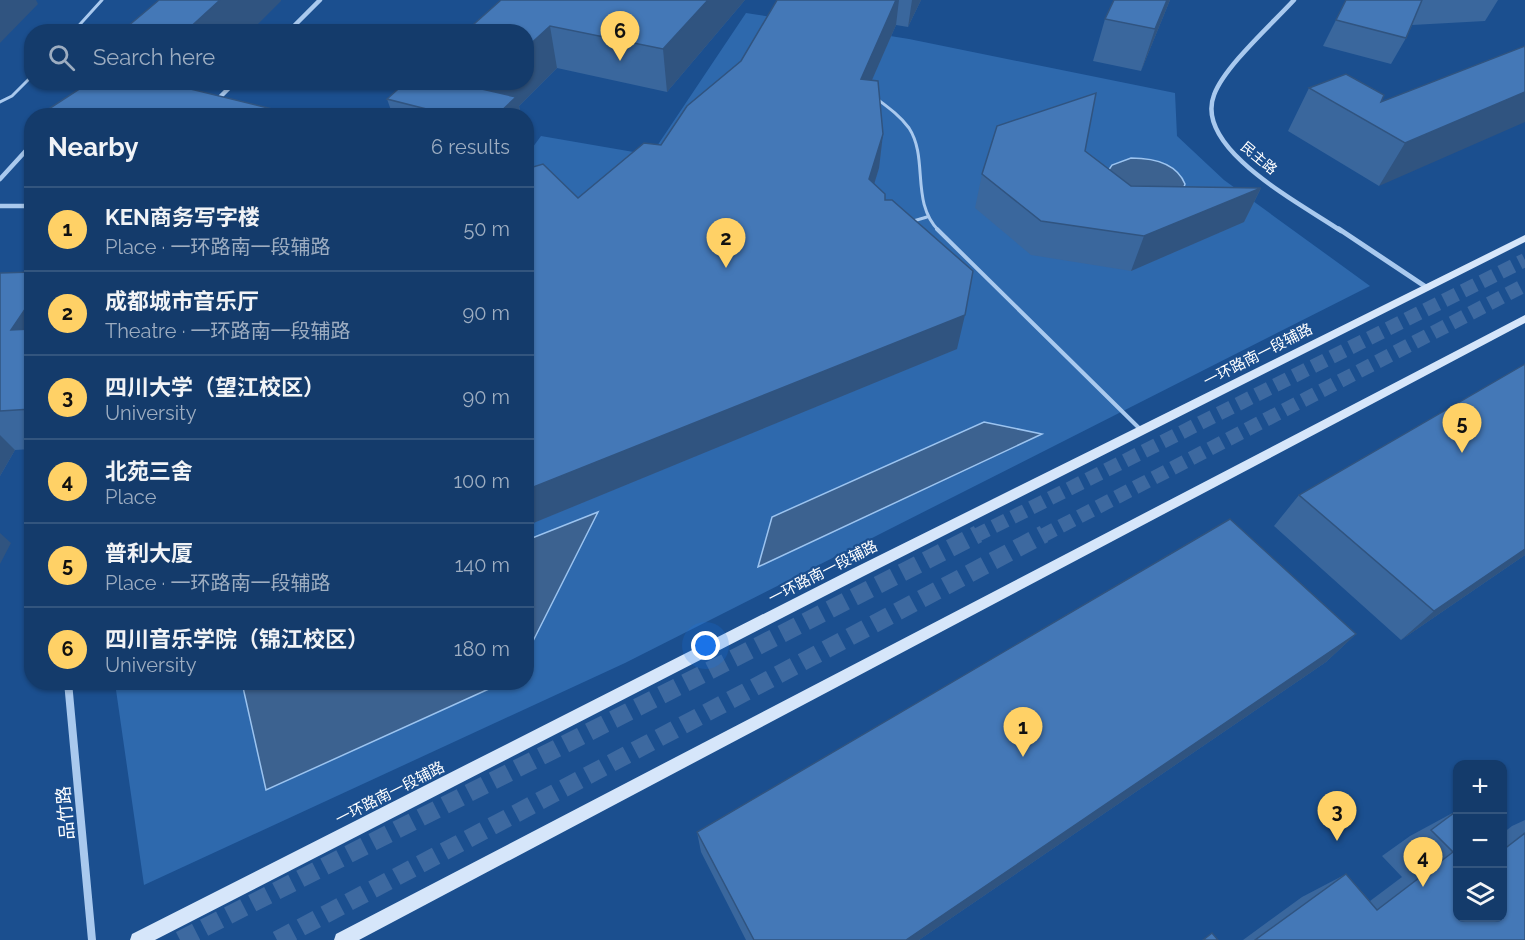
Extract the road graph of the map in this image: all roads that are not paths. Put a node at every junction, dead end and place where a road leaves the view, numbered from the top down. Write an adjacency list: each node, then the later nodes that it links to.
1 (102, 0): 4 (lane)
2 (320, 0): 5 (street)
3 (1294, 0): 18 (street, 民主路)
4 (80, 24)
5 (296, 24)
6 (24, 84): 9 (lane)
7 (227, 90): 10 (street)
8 (877, 99): 15 (lane)
9 (0, 102)
10 (226, 104)
11 (24, 153): 12 (street)
12 (0, 179)
13 (0, 206): 14 (street)
14 (24, 206)
15 (927, 217): 16 (lane); 20 (lane)
16 (906, 224)
17 (1525, 238): 18 (main road, 一环路南一段辅路)
18 (1426, 287): 20 (main road, 一环路南一段辅路)
19 (1525, 319): 24 (main road)
20 (1143, 432): 23 (main road, 一环路南一段辅路)
21 (69, 690): 22 (street, 品竹路)
22 (92, 940)
23 (138, 940)
24 (342, 940)

